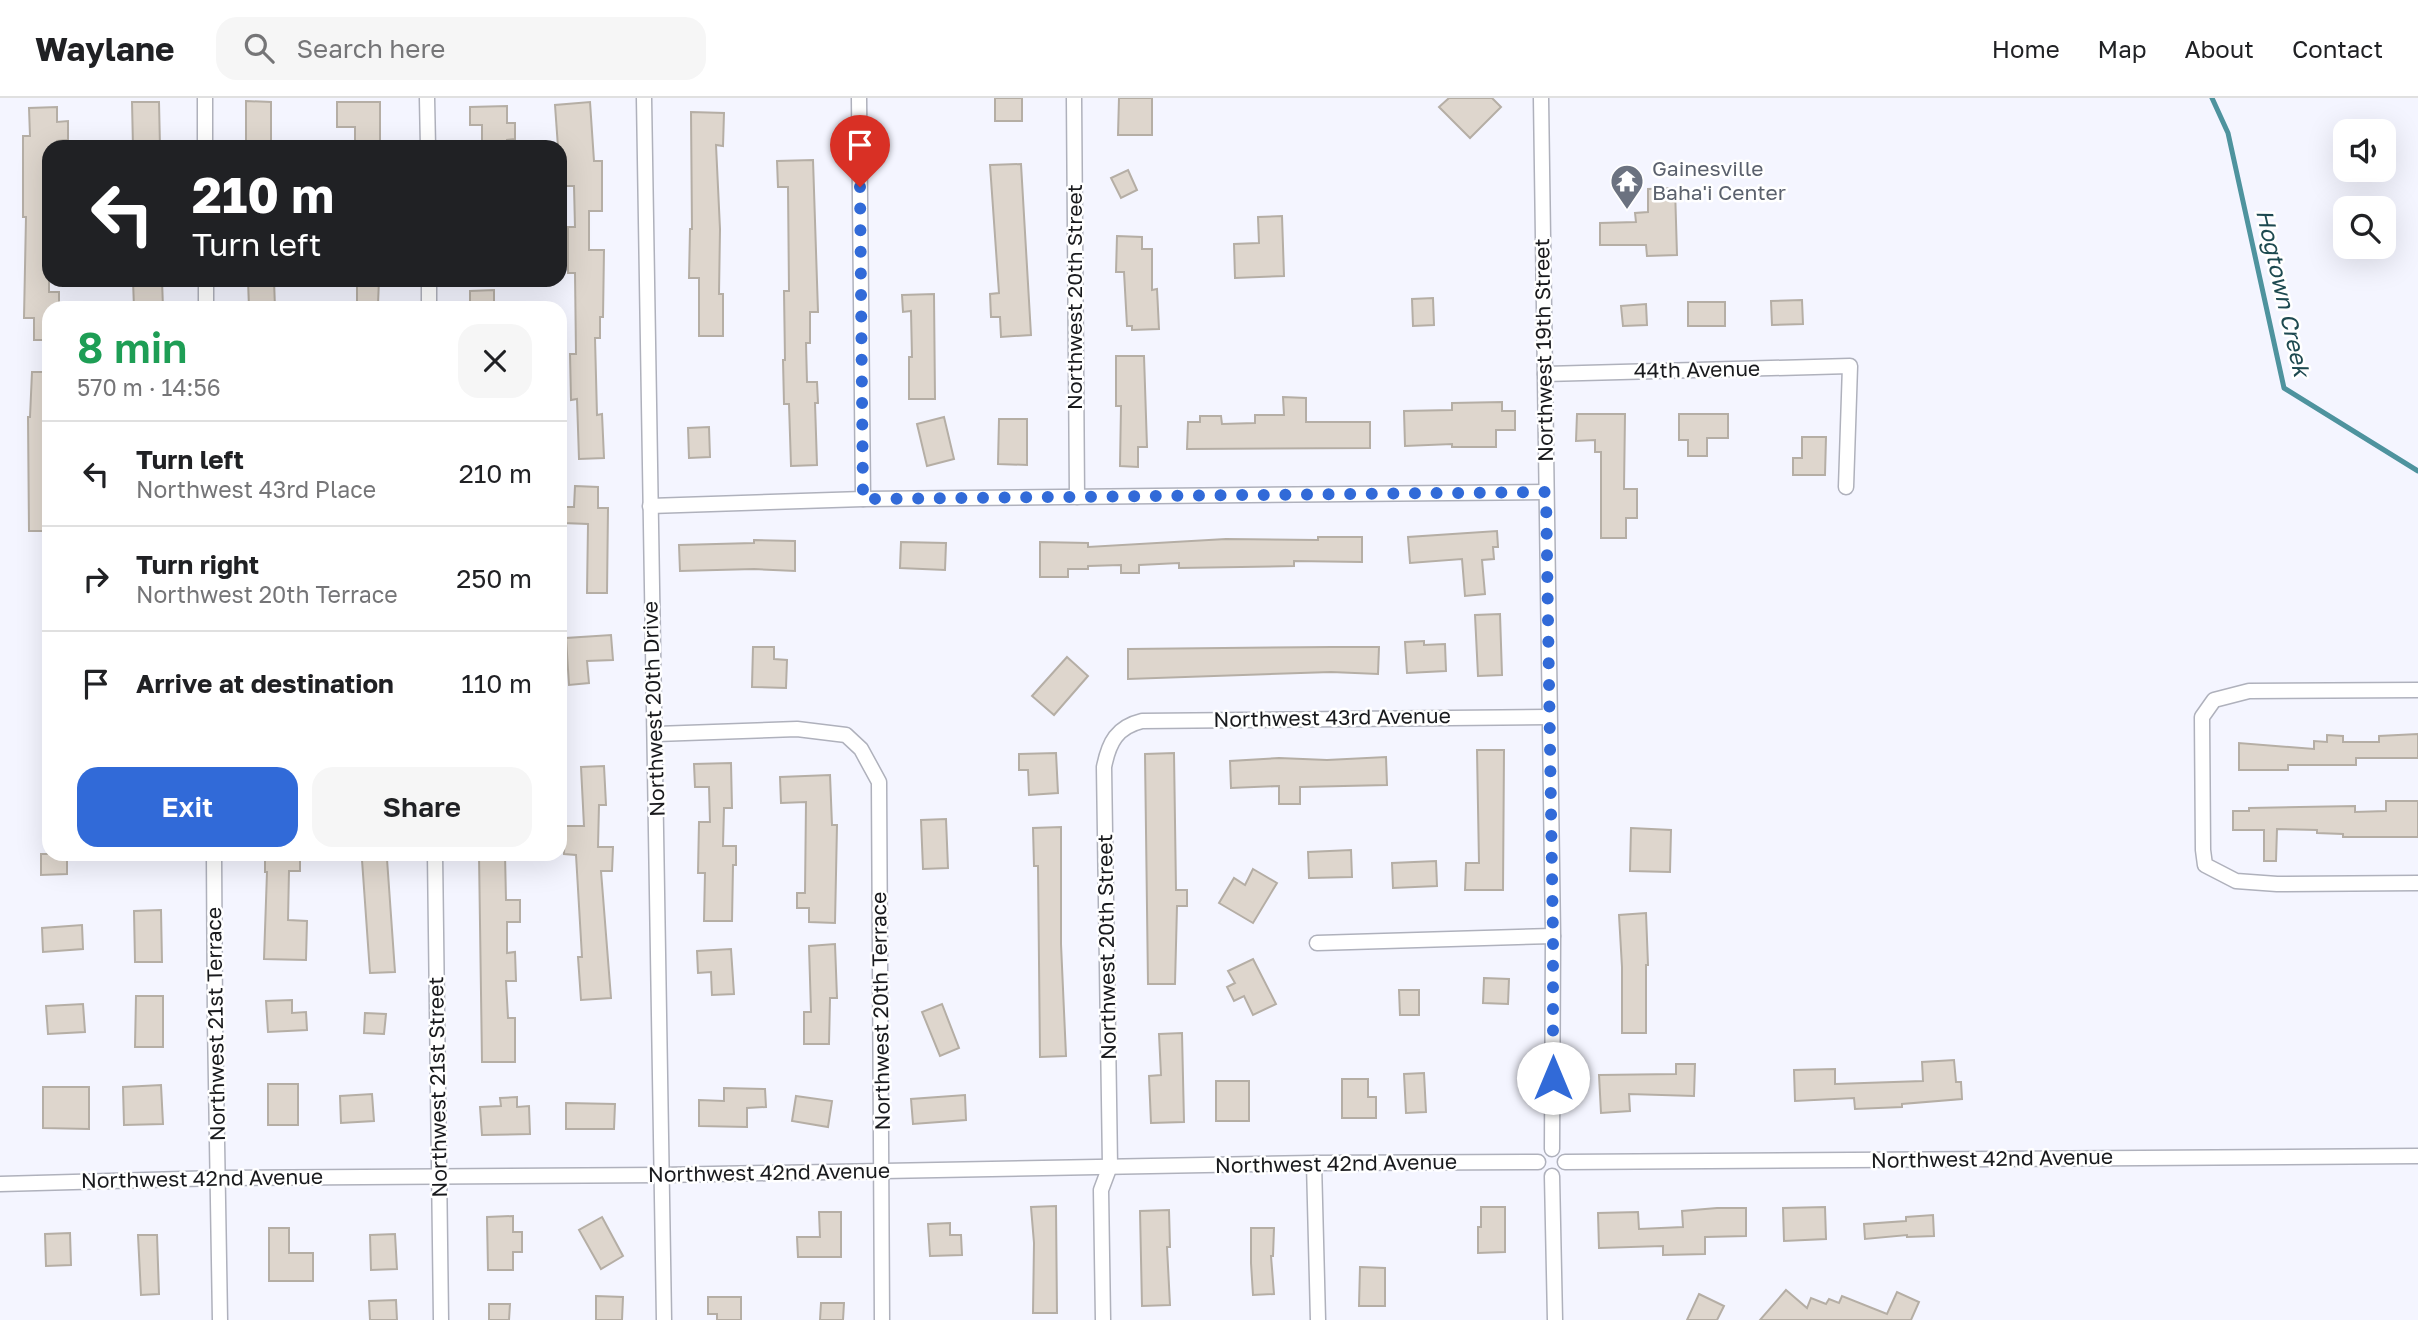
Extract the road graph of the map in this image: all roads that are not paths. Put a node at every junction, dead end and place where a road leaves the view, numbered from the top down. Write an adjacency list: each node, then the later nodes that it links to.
1 (205, 98): 7 (street)
2 (427, 98): 8 (street)
3 (644, 98): 14 (street, Northwest 20th Drive)
4 (859, 98): 13 (street)
5 (1074, 98): 12 (street, Northwest 20th Street)
6 (1541, 98): 9 (street, Northwest 19th Street)
7 (205, 140)
8 (428, 140)
9 (1545, 374): 10 (street, 44th Avenue); 11 (street, Northwest 19th Street)
10 (1846, 487)
11 (1546, 492): 12 (street); 16 (street, Northwest 19th Street)
12 (1077, 497): 13 (street)
13 (863, 499): 14 (street)
14 (650, 506): 18 (street, Northwest 20th Drive)
15 (2418, 690): 21 (street)
16 (1549, 716): 17 (street, Northwest 43rd Avenue); 22 (street, Northwest 19th Street)
17 (1118, 732): 29 (street, Northwest 20th Street)
18 (656, 734): 30 (street, Northwest 20th Terrace); 31 (street, Northwest 20th Drive)
19 (214, 861): 34 (street, Northwest 21st Terrace)
20 (435, 861): 33 (street, Northwest 21st Street)
21 (2418, 883)
22 (1553, 936): 23 (street); 24 (street, Northwest 19th Street)
23 (1317, 943)
24 (1552, 1149): 26 (street); 27 (street)
25 (2418, 1156): 27 (street, Northwest 42nd Avenue)
26 (1538, 1162): 28 (street, Northwest 42nd Avenue); 32 (street)
27 (1566, 1162): 32 (street)
28 (1314, 1163): 29 (street, Northwest 42nd Avenue); 41 (street)
29 (1110, 1166): 30 (street, Northwest 42nd Avenue); 40 (street, Northwest 20th Street)
30 (882, 1171): 31 (street, Northwest 42nd Avenue); 39 (street, Northwest 20th Terrace)
31 (662, 1175): 33 (street, Northwest 42nd Avenue); 38 (street, Northwest 20th Drive)
32 (1552, 1176): 42 (street)
33 (439, 1177): 34 (street, Northwest 42nd Avenue); 37 (street, Northwest 21st Street)
34 (219, 1178): 35 (street, Northwest 42nd Avenue); 36 (street, Northwest 21st Terrace)
35 (0, 1184)
36 (220, 1320)
37 (441, 1320)
38 (664, 1320)
39 (882, 1320)
40 (1103, 1320)
41 (1318, 1320)
42 (1555, 1320)

